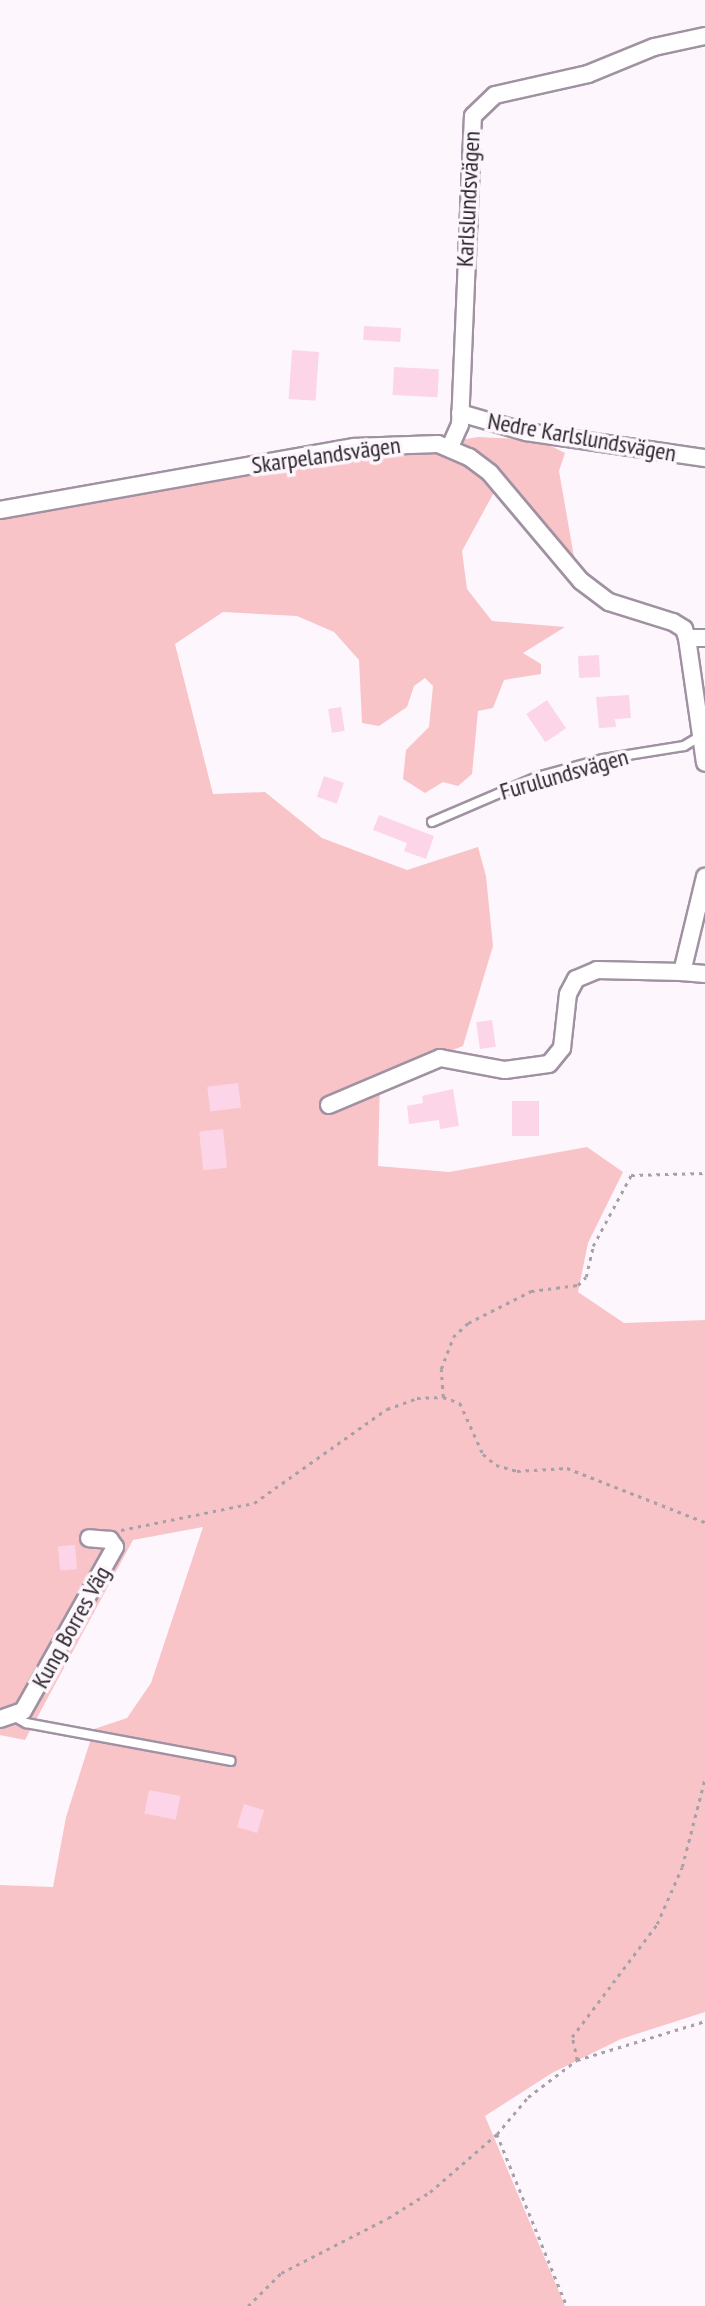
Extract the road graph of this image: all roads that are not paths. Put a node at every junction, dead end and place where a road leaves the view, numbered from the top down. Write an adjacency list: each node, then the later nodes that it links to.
1 (705, 36): 2 (street, Karlslundsvägen)
2 (460, 413): 3 (street, Karlslundsvägen); 4 (street, Nedre Karlslundsvägen)
3 (450, 447): 5 (street, Skarpelandsvägen); 6 (street, Skarpelandsvägen)
4 (705, 458)
5 (0, 510)
6 (687, 638): 7 (street); 8 (street)
7 (705, 638)
8 (699, 737): 9 (street); 10 (lane, Furulundsvägen)
9 (705, 763)
10 (432, 822)
11 (705, 877): 12 (street)
12 (682, 972): 13 (street); 14 (street)
13 (705, 974)
14 (329, 1105)
15 (89, 1538): 16 (street, Kung Borres Väg)
16 (7, 1718): 17 (lane)
17 (231, 1761)

